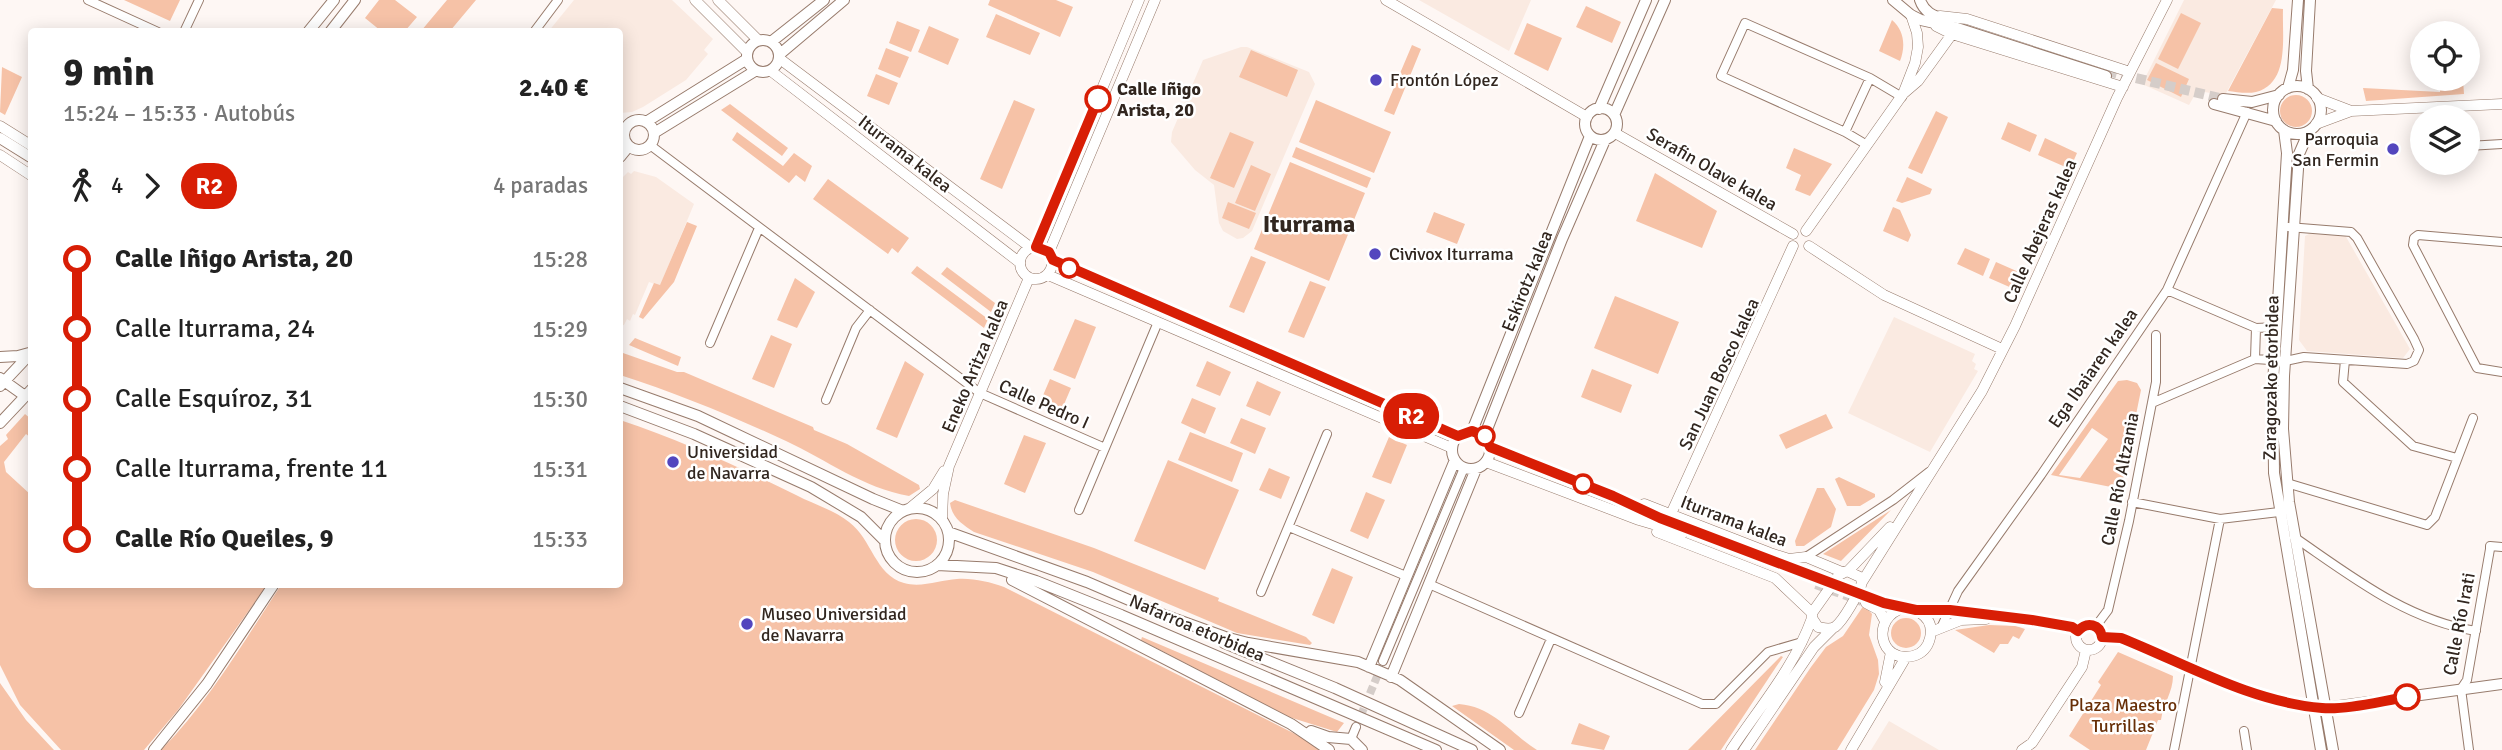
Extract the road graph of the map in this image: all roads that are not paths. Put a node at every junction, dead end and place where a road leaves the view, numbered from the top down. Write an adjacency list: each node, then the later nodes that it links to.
1 (88, 0): 22 (street)
2 (199, 0): 23 (street)
3 (334, 0): 24 (main road)
4 (355, 0): 25 (main road)
5 (558, 0): 26 (street)
6 (695, 0): 30 (street)
7 (718, 0): 28 (street)
8 (824, 0): 29 (main road)
9 (844, 0): 31 (main road)
10 (1139, 0): 78 (street)
11 (1155, 0): 79 (street)
12 (1386, 0): 47 (street)
13 (1646, 0): 43 (main road)
14 (1665, 0): 46 (main road)
15 (1894, 0): 20 (main road)
16 (1920, 0): 21 (main road)
17 (2167, 0): 34 (street, Calle Abejeras kalea)
18 (2298, 0): 39 (main road)
19 (2310, 0): 38 (main road)
20 (1911, 15): 21 (main road); 40 (street)
21 (1930, 19): 27 (street); 34 (street); 35 (main road)
22 (149, 28)
23 (186, 28)
24 (311, 28)
25 (333, 28)
26 (537, 28)
27 (1952, 33): 37 (street); 40 (street)
28 (758, 40): 29 (main road); 30 (main road)
29 (771, 41): 31 (main road)
30 (747, 55): 32 (main road); 48 (main road)
31 (780, 57): 33 (main road); 78 (street, Iturrama kalea)
32 (755, 71): 33 (main road); 58 (main road)
33 (771, 71): 80 (street, Iturrama kalea)
34 (2130, 72): 37 (street, Calle Abejeras kalea)
35 (2107, 73)
36 (1870, 78): 40 (street); 54 (street); 54 (street)
37 (2123, 87): 90 (street, Calle Abejeras kalea)
38 (2308, 89): 39 (main road); 41 (main road)
39 (2283, 92): 45 (main road); 50 (main road)
40 (1903, 95): 63 (street)
41 (2317, 98): 44 (street); 52 (main road)
42 (2502, 104): 44 (street)
43 (1600, 109): 46 (main road); 47 (main road)
44 (2351, 111): 52 (street)
45 (2247, 112): 50 (main road); 83 (street, Ega Ibaiaren kalea)
46 (1614, 115): 55 (main road)
47 (1587, 117): 56 (main road)
48 (646, 122): 51 (main road); 58 (main road)
49 (0, 126): 60 (street)
50 (2280, 126): 52 (main road); 71 (main road, Zaragozako etorbidea)
51 (623, 127)
52 (2312, 127): 71 (main road, Zaragozako etorbidea)
53 (623, 132): 65 (main road)
54 (1845, 132): 63 (street)
55 (1615, 133): 59 (main road); 74 (street, Serafin Olave kalea)
56 (1590, 136): 59 (main road); 107 (main road, Eskirotz kalea)
57 (0, 138): 68 (main road)
58 (652, 139): 65 (main road); 72 (street, Calle Pedro I)
59 (1605, 140): 110 (main road, Eskirotz kalea)
60 (28, 144)
61 (2502, 144): 64 (street)
62 (0, 145): 69 (main road)
63 (1867, 145): 73 (street)
64 (2480, 145)
65 (629, 146): 66 (main road)
66 (623, 153)
67 (0, 155): 70 (street)
68 (28, 156)
69 (28, 162)
70 (28, 173)
71 (2289, 227): 86 (main road, Zaragozako etorbidea); 95 (street); 96 (main road, Zaragozako etorbidea)
72 (759, 228): 84 (street, Calle Pedro I); 89 (street)
73 (1806, 232): 74 (street); 77 (street)
74 (1793, 234): 76 (street)
75 (2502, 242): 97 (street)
76 (1793, 246): 77 (street); 126 (street, San Juan Bosco kalea)
77 (1809, 246): 90 (street)
78 (1033, 247): 79 (street); 80 (street)
79 (1051, 256): 81 (street); 109 (street)
80 (1019, 262): 82 (street)
81 (1048, 275): 82 (street); 85 (street)
82 (1029, 278): 101 (street, Eneko Aritza kalea)
83 (2167, 289): 87 (street); 146 (street, Ega Ibaiaren kalea)
84 (870, 310): 101 (street, Calle Pedro I); 102 (street)
85 (1158, 321): 112 (street, Calle Pedro I); 113 (street)
86 (2277, 327): 87 (street); 96 (main road, Zaragozako etorbidea)
87 (2256, 328): 94 (street)
88 (2156, 335): 103 (street, Calle Río Altzania)
89 (710, 343)
90 (2002, 349): 118 (street, Calle Abejeras kalea)
91 (28, 353): 93 (main road)
92 (28, 356): 98 (main road)
93 (0, 357)
94 (2255, 359): 96 (street); 103 (street)
95 (2344, 360): 96 (street); 114 (street)
96 (2280, 361): 119 (main road, Zaragozako etorbidea); 125 (main road, Zaragozako etorbidea)
97 (2502, 372)
98 (1, 382): 100 (main road)
99 (623, 389): 122 (main road)
100 (28, 393): 106 (main road)
101 (980, 393): 112 (street, Calle Pedro I); 117 (street, Eneko Aritza kalea)
102 (826, 401)
103 (2152, 403): 121 (street, Calle Río Altzania)
104 (623, 407): 133 (main road)
105 (2473, 418): 114 (street)
106 (0, 423)
107 (1472, 431): 109 (main road); 110 (main road)
108 (1327, 434): 130 (street)
109 (1458, 436): 113 (main road)
110 (1485, 436): 111 (main road)
111 (1490, 447): 116 (main road); 120 (street, Iturrama kalea)
112 (1105, 448): 123 (street, Calle Pedro I)
113 (1452, 448): 115 (main road)
114 (2457, 458): 119 (street)
115 (1459, 464): 116 (main road); 139 (main road); 164 (street)
116 (1481, 465): 129 (street, Iturrama kalea); 141 (main road)
117 (949, 466): 122 (street, Eneko Aritza kalea); 127 (street, Eneko Aritza kalea)
118 (1932, 471): 124 (street, Calle Abejeras kalea); 135 (street, Calle Abejeras kalea)
119 (2287, 483): 132 (main road, Zaragozako etorbidea)
120 (1613, 496): 126 (street, Iturrama kalea); 129 (street, Iturrama kalea)
121 (2132, 502): 128 (street); 151 (street, Calle Río Altzania)
122 (906, 509): 127 (main road); 133 (main road)
123 (1079, 510)
124 (1905, 511): 138 (street, Calle Abejeras kalea); 140 (street, Calle Abejeras kalea)
125 (2279, 512): 128 (street); 171 (main road, Zaragozako etorbidea)
126 (1671, 514): 135 (street, Iturrama kalea)
127 (942, 519): 131 (main road)
128 (2220, 519): 165 (street)
129 (1639, 520): 147 (street, Iturrama kalea)
130 (1289, 527): 139 (street); 143 (street)
131 (948, 532): 136 (main road); 148 (main road, Nafarroa etorbidea)
132 (2294, 537): 155 (street); 171 (main road, Zaragozako etorbidea)
133 (885, 541): 136 (main road)
134 (2502, 547): 155 (street, Calle Río Irati)
135 (1806, 557): 138 (street, Iturrama kalea)
136 (937, 565): 137 (main road, Nafarroa etorbidea)
137 (959, 565): 173 (main road); 181 (main road, Nafarroa etorbidea)
138 (1845, 572): 140 (street, Iturrama kalea); 147 (street, Calle Abejeras kalea)
139 (1406, 576): 166 (main road)
140 (1862, 582): 152 (street, Calle Abejeras kalea)
141 (1429, 584): 157 (street); 167 (main road)
142 (271, 588): 178 (main road)
143 (1261, 592)
144 (1904, 608): 145 (street); 150 (street); 150 (street)
145 (1916, 610): 146 (street); 153 (street)
146 (1950, 610): 149 (street); 153 (street, Ega Ibaiaren kalea)
147 (1812, 616): 152 (street, Iturrama kalea); 158 (street)
148 (1172, 618): 166 (main road, Nafarroa etorbidea); 182 (main road, Nafarroa etorbidea)
149 (2007, 618): 153 (street); 154 (street)
150 (1885, 621): 161 (street)
151 (2096, 626): 154 (street); 156 (street)
152 (1833, 628): 185 (street)
153 (1936, 630): 163 (street)
154 (2078, 631): 160 (street)
155 (2476, 631): 169 (street, Calle Río Irati)
156 (2102, 637): 160 (street); 165 (street)
157 (1551, 639): 159 (street); 172 (street)
158 (1802, 642): 159 (street); 162 (street)
159 (1778, 648): 162 (street)
160 (2086, 650): 177 (street)
161 (1891, 652): 163 (street); 170 (street)
162 (1794, 656): 184 (street)
163 (1906, 657): 170 (street)
164 (1383, 661)
165 (2190, 666): 171 (street); 188 (street)
166 (1369, 667): 167 (main road, Nafarroa etorbidea)
167 (1391, 677): 183 (main road, Nafarroa etorbidea)
168 (2502, 684): 169 (main road)
169 (2461, 689): 171 (main road); 192 (street, Calle Río Irati)
170 (1879, 704): 186 (street)
171 (2320, 708): 190 (main road, Zaragozako etorbidea); 191 (main road, Zaragozako etorbidea)
172 (1519, 713)
173 (1291, 724): 176 (main road); 179 (main road)
174 (1356, 727): 176 (street)
175 (2244, 731): 189 (street)
176 (1349, 745): 180 (main road)
177 (2031, 747): 187 (street)
178 (154, 750)
179 (1329, 750)
180 (1362, 750)
181 (1436, 750)
182 (1472, 750)
183 (1500, 750)
184 (1731, 750)
185 (1744, 750)
186 (1851, 750)
187 (2022, 750)
188 (2174, 750)
189 (2247, 750)
190 (2321, 750)
191 (2333, 750)
192 (2469, 750)

